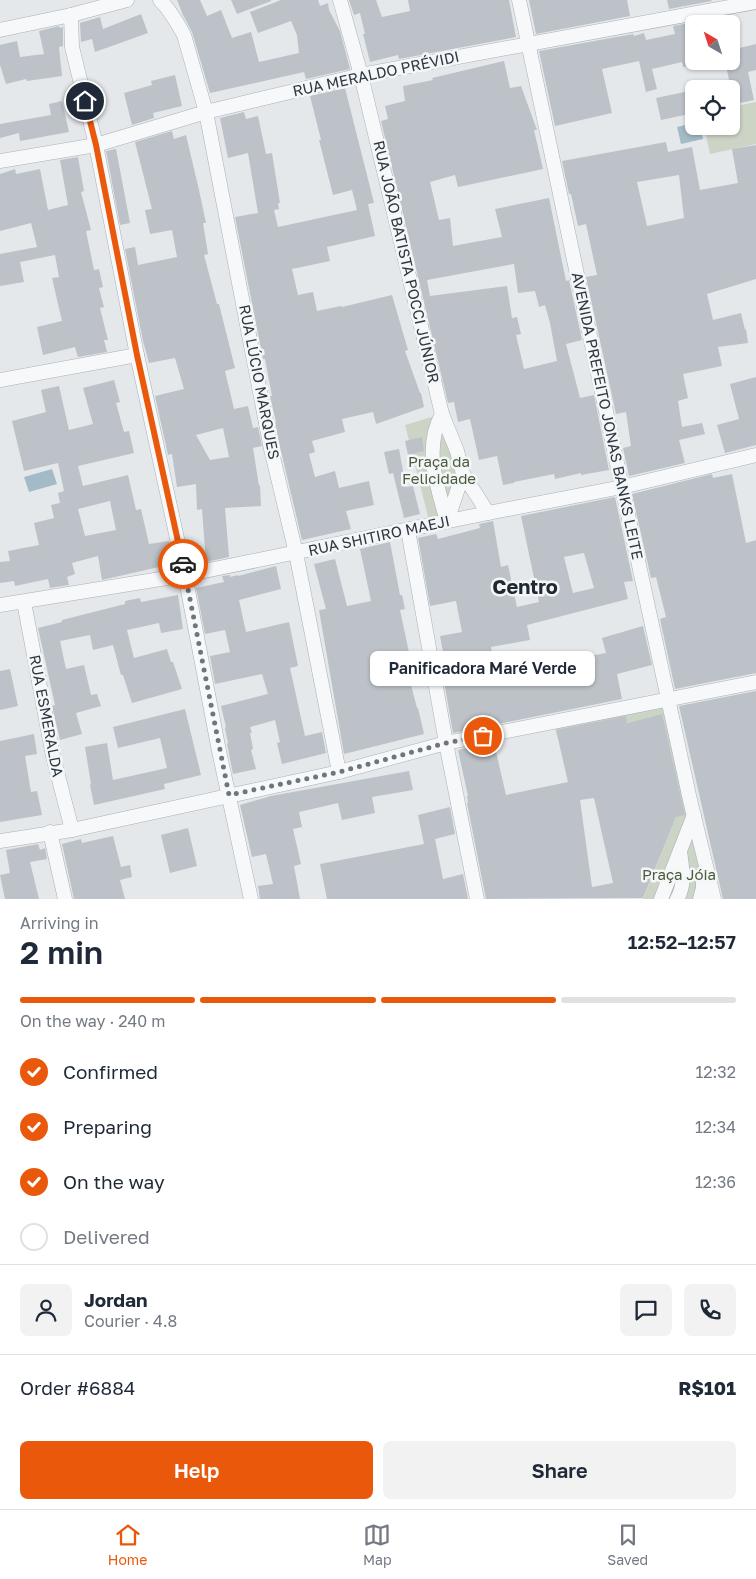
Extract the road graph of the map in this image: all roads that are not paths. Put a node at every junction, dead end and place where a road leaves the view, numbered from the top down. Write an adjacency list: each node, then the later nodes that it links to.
1 (127, 0): 6 (street)
2 (160, 0): 10 (street, RUA LÚCIO MARQUES)
3 (340, 0): 9 (street, RUA JOÃO BATISTA POCCI JÚNIOR)
4 (518, 0): 8 (street, AVENIDA PREFEITO JONAS BANKS LEITE)
5 (756, 2): 8 (street, RUA MERALDO PRÉVIDI)
6 (71, 15): 7 (street); 11 (street)
7 (0, 30)
8 (528, 44): 9 (street, RUA MERALDO PRÉVIDI); 18 (street, AVENIDA PREFEITO JONAS BANKS LEITE)
9 (361, 75): 10 (street, RUA MERALDO PRÉVIDI); 15 (street, RUA JOÃO BATISTA POCCI JÚNIOR)
10 (206, 112): 11 (street, RUA MERALDO PRÉVIDI); 22 (street, RUA LÚCIO MARQUES)
11 (96, 145): 12 (street, RUA MERALDO PRÉVIDI); 13 (street)
12 (0, 161)
13 (137, 355): 14 (street); 23 (street)
14 (0, 380)
15 (442, 414): 17 (street, RUA JOÃO BATISTA POCCI JÚNIOR); 20 (street)
16 (756, 455): 18 (street, RUA SHITIRO MAEJI)
17 (463, 474): 19 (street, RUA JOÃO BATISTA POCCI JÚNIOR); 20 (street)
18 (622, 487): 19 (street, RUA SHITIRO MAEJI); 27 (street, AVENIDA PREFEITO JONAS BANKS LEITE)
19 (488, 513): 20 (street, RUA SHITIRO MAEJI)
20 (448, 522): 21 (street, RUA SHITIRO MAEJI)
21 (408, 530): 22 (street, RUA SHITIRO MAEJI); 28 (street)
22 (296, 553): 23 (street, RUA SHITIRO MAEJI); 29 (street, RUA LÚCIO MARQUES)
23 (185, 575): 24 (street, RUA SHITIRO MAEJI); 30 (street)
24 (24, 602): 25 (street, RUA SHITIRO MAEJI); 32 (street, RUA ESMERALDA)
25 (0, 605)
26 (756, 682): 27 (street)
27 (668, 700): 28 (street); 31 (street, AVENIDA PREFEITO JONAS BANKS LEITE)
28 (446, 743): 29 (street); 40 (street)
29 (339, 772): 30 (street)
30 (229, 795): 32 (street); 39 (street)
31 (694, 815): 33 (street, AVENIDA PREFEITO JONAS BANKS LEITE); 36 (street)
32 (72, 830): 34 (street)
33 (697, 831): 43 (street, AVENIDA PREFEITO JONAS BANKS LEITE); 44 (street, AVENIDA PREFEITO JONAS BANKS LEITE)
34 (50, 832): 35 (street); 38 (street)
35 (0, 841)
36 (680, 851): 37 (street); 42 (street)
37 (666, 885): 41 (street); 42 (street)
38 (65, 899)
39 (251, 899)
40 (477, 899)
41 (661, 899)
42 (676, 899)
43 (700, 899)
44 (714, 899)

